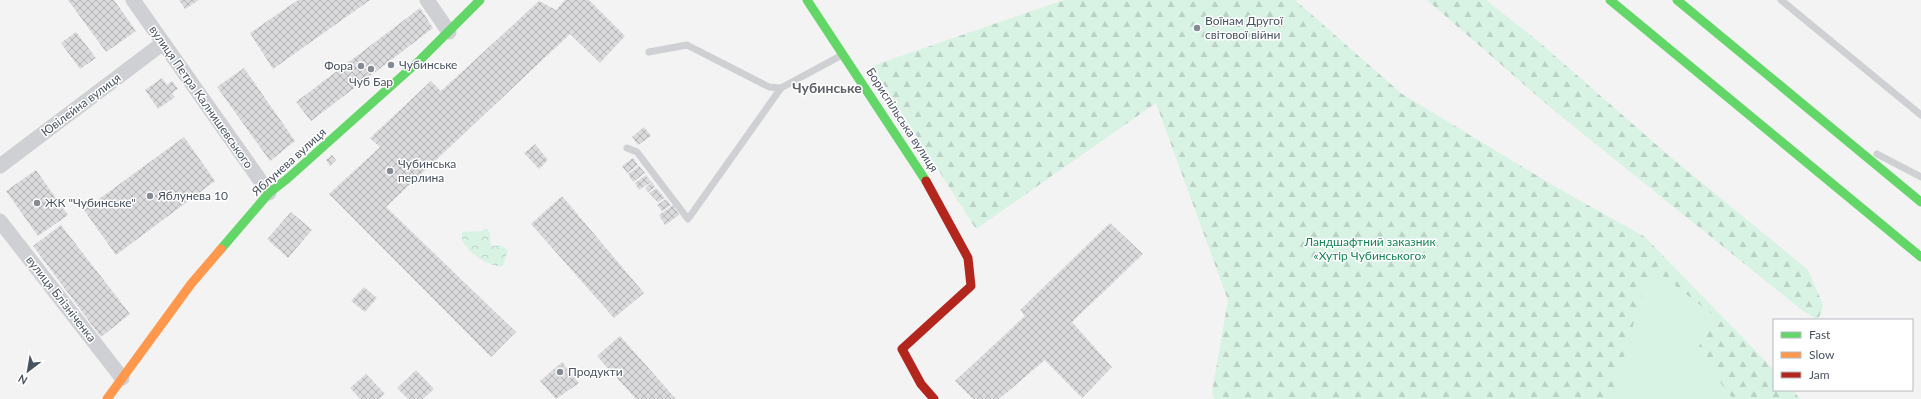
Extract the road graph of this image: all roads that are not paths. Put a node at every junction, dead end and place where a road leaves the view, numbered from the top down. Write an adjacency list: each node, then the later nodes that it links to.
1 (133, 0): 9 (street, вулиця Петра Калнишевського)
2 (427, 0): 8 (street)
3 (480, 0): 8 (main road, Яблунева вулиця)
4 (807, 0): 11 (main road, Бориспільська вулиця)
5 (1610, 0): 21 (main road)
6 (1677, 0): 15 (main road)
7 (1781, 0): 13 (lane)
8 (449, 32): 18 (main road, Яблунева вулиця)
9 (163, 43): 16 (street, Ювілейна вулиця); 18 (street, вулиця Петра Калнишевського)
10 (648, 52): 12 (lane)
11 (844, 54): 12 (lane); 24 (main road, Бориспільська вулиця)
12 (781, 88): 14 (lane)
13 (1921, 114)
14 (627, 148)
15 (1861, 152): 17 (lane); 19 (main road)
16 (0, 166)
17 (1921, 177)
18 (269, 194): 22 (main road, Яблунева вулиця)
19 (1921, 202)
20 (0, 221): 22 (street, вулиця Блізніченка)
21 (1921, 257)
22 (122, 378): 23 (main road, Яблунева вулиця)
23 (107, 399)
24 (934, 399)

